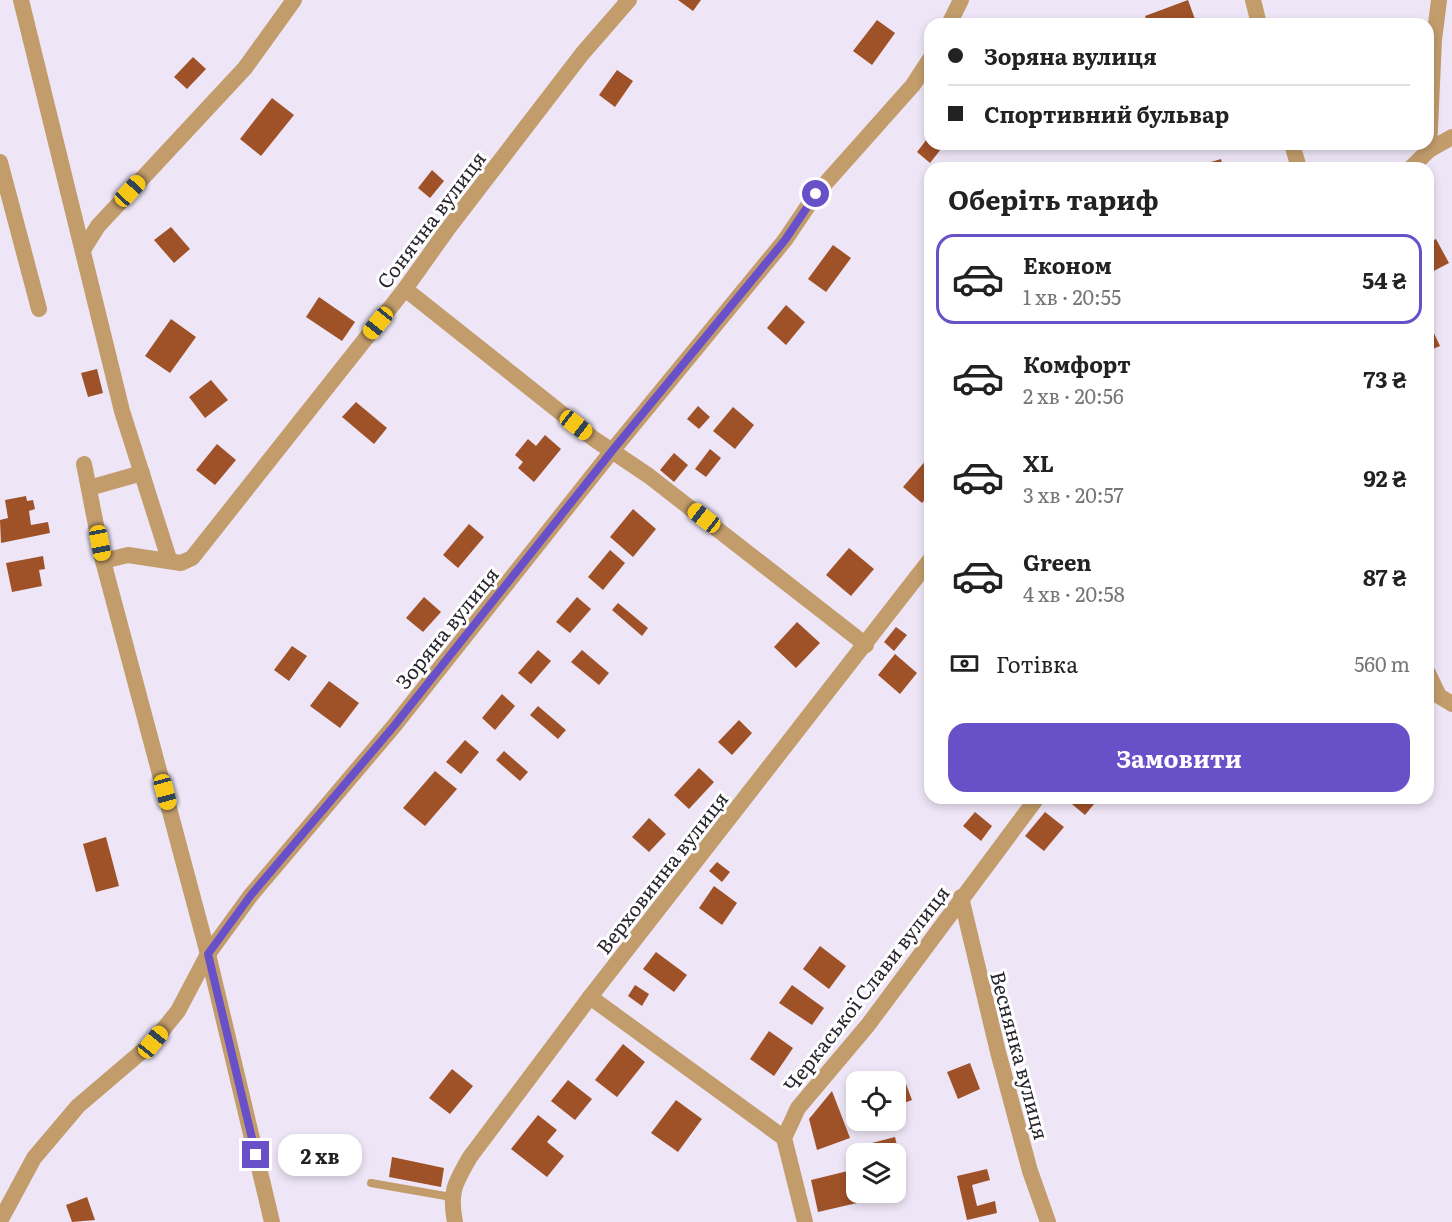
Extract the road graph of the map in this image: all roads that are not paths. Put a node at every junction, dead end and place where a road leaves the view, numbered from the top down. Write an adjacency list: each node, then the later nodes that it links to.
1 (21, 0): 16 (street)
2 (294, 0): 16 (street)
3 (629, 0): 17 (street, Сонячна вулиця)
4 (961, 0): 7 (street)
5 (1253, 0): 8 (street)
6 (1439, 0): 10 (street)
7 (951, 18)
8 (1258, 18)
9 (924, 68): 19 (street, Зоряна вулиця)
10 (1434, 75)
11 (1450, 139): 12 (street)
12 (1434, 147)
13 (1429, 150): 15 (street)
14 (0, 162): 18 (street)
15 (1417, 162)
16 (83, 250): 21 (street)
17 (405, 290): 19 (street); 23 (street, Сонячна вулиця)
18 (39, 309)
19 (612, 451): 26 (street); 31 (street, Зоряна вулиця)
20 (84, 464): 22 (street)
21 (142, 473): 22 (street); 23 (street)
22 (89, 488): 24 (street)
23 (169, 559): 24 (street, Сонячна вулиця)
24 (103, 561): 31 (street)
25 (924, 568): 26 (street, Верховинна вулиця)
26 (866, 645): 32 (street, Верховинна вулиця)
27 (1434, 686): 28 (street)
28 (1452, 704)
29 (1032, 804): 30 (street, Черкаської Слави вулиця)
30 (961, 897): 33 (street, Черкаської Слави вулиця); 40 (street, Веснянка вулиця)
31 (208, 954): 36 (street, Зоряна вулиця); 37 (street)
32 (590, 997): 33 (street); 35 (street, Верховинна вулиця)
33 (784, 1138): 39 (street)
34 (370, 1184): 35 (lane)
35 (451, 1197): 38 (street)
36 (0, 1221)
37 (272, 1222)
38 (455, 1222)
39 (805, 1222)
40 (1048, 1222)

